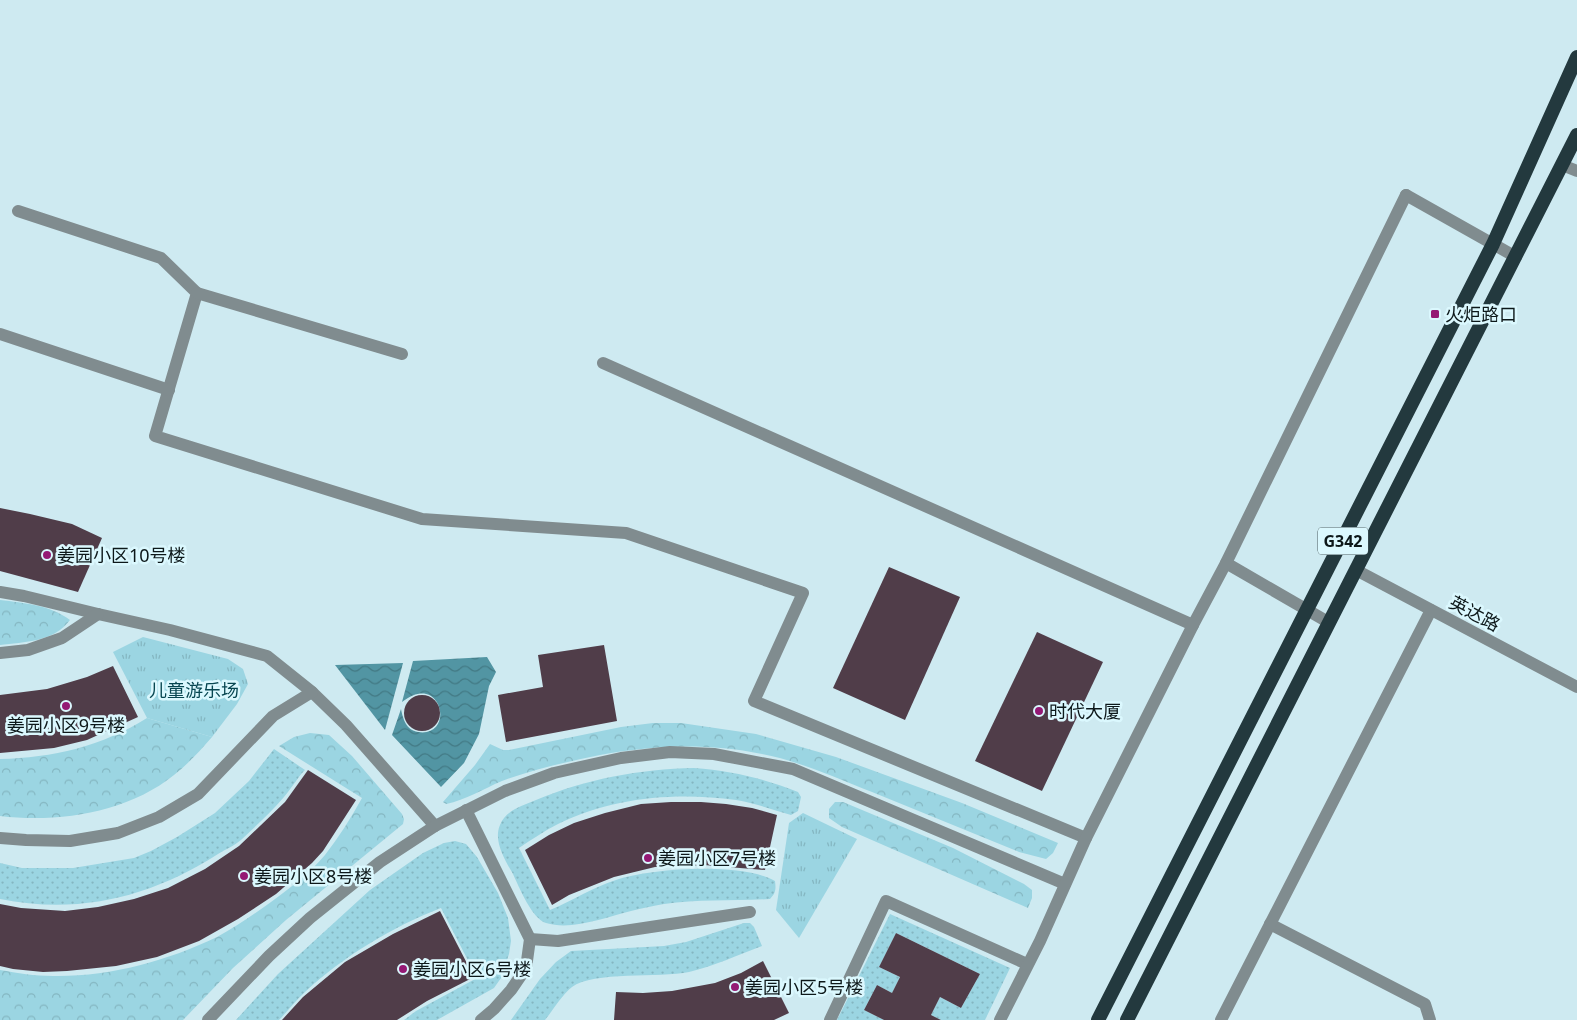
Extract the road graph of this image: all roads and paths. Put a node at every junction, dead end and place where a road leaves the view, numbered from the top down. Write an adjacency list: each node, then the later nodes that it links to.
1 (1577, 57): 6 (highway, G342)
2 (1577, 135): 3 (highway, G342)
3 (1562, 165): 4 (street); 7 (highway, G342)
4 (1577, 171)
5 (18, 211): 8 (street)
6 (1493, 244): 7 (street); 13 (street); 16 (highway, G342)
7 (1516, 257): 14 (highway, G342)
8 (197, 293): 10 (street); 12 (street)
9 (0, 334): 12 (street)
10 (402, 354)
11 (603, 363): 20 (street)
12 (169, 390): 27 (street)
13 (1226, 563): 16 (street); 20 (street)
14 (1356, 570): 17 (street, 英达路); 19 (highway, G342)
15 (0, 592): 18 (street)
16 (1306, 609): 19 (street); 37 (highway, G342)
17 (1431, 610): 22 (street, 英达路); 30 (street)
18 (98, 614): 21 (street); 23 (street)
19 (1328, 622): 38 (highway, G342)
20 (1192, 625): 27 (street)
21 (0, 654)
22 (1577, 687)
23 (312, 692): 25 (street); 26 (street)
24 (466, 810): 25 (street); 28 (street); 31 (street)
25 (436, 826): 33 (street)
26 (0, 838)
27 (1086, 838): 28 (street)
28 (1066, 884): 32 (street)
29 (750, 912): 31 (street)
30 (1270, 924): 39 (street); 40 (street)
31 (530, 939): 34 (street)
32 (1027, 964): 35 (street); 36 (street)
33 (208, 1020)
34 (481, 1020)
35 (830, 1020)
36 (1000, 1020)
37 (1098, 1020)
38 (1127, 1020)
39 (1221, 1020)
40 (1430, 1020)

